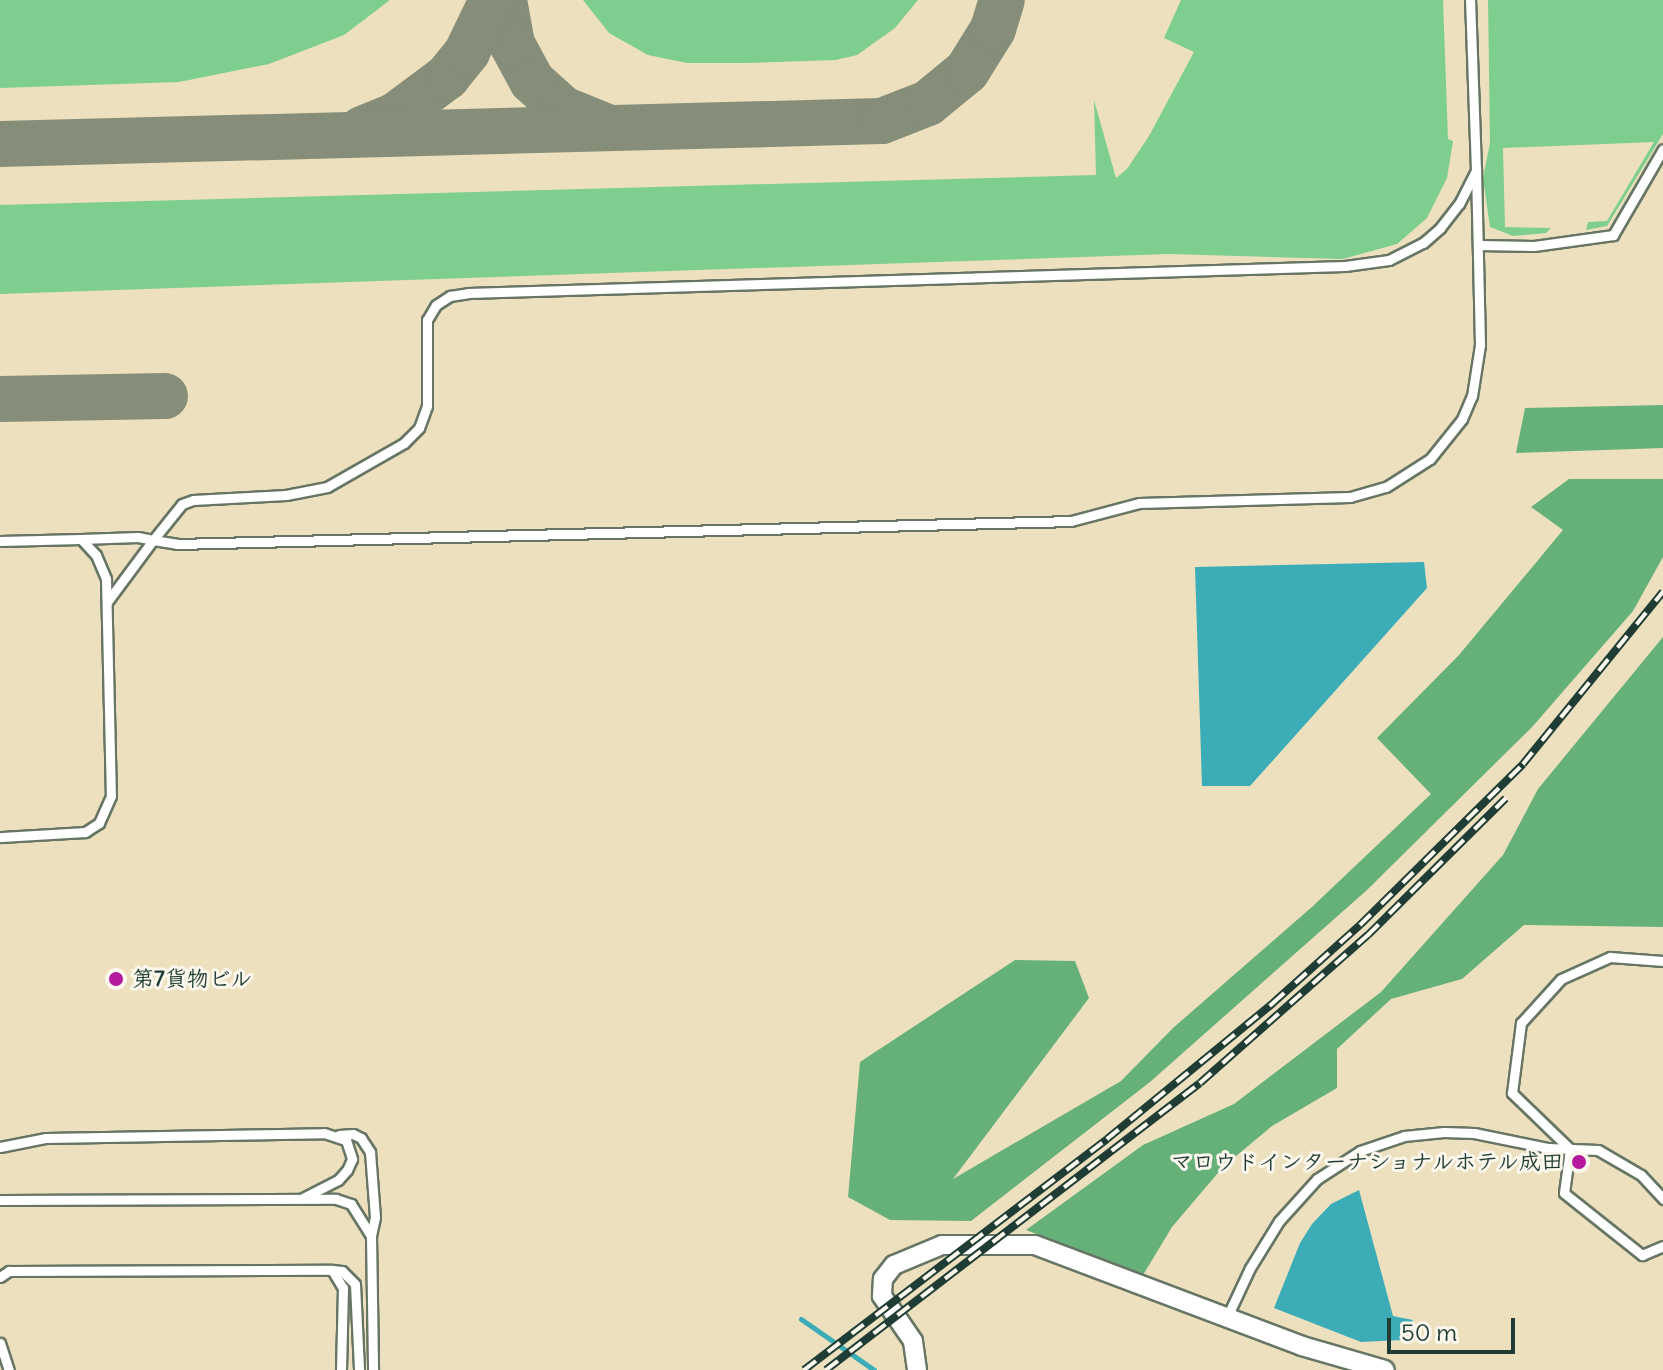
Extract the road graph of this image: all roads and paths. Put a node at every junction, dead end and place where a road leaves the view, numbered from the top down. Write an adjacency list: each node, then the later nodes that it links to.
1 (1470, 0): 3 (lane)
2 (1663, 149): 4 (lane)
3 (1476, 170): 4 (lane); 6 (lane)
4 (1478, 245): 6 (lane)
5 (81, 539): 6 (lane); 7 (lane); 8 (lane)
6 (153, 540): 8 (lane)
7 (0, 541)
8 (107, 602): 9 (lane)
9 (0, 837)
10 (1663, 961): 13 (lane)
11 (336, 1135): 12 (lane); 14 (lane); 17 (lane)
12 (0, 1147)
13 (1570, 1149): 15 (lane); 18 (lane); 21 (lane)
14 (303, 1198): 16 (lane); 17 (lane)
15 (1663, 1199)
16 (0, 1200)
17 (371, 1236): 27 (lane)
18 (1663, 1246)
19 (332, 1270): 20 (lane); 25 (lane); 26 (lane)
20 (0, 1277)
21 (1227, 1317): 23 (street); 28 (street)
22 (0, 1343): 24 (lane)
23 (916, 1366)
24 (9, 1370)
25 (341, 1370)
26 (359, 1370)
27 (373, 1370)
28 (1385, 1370)

